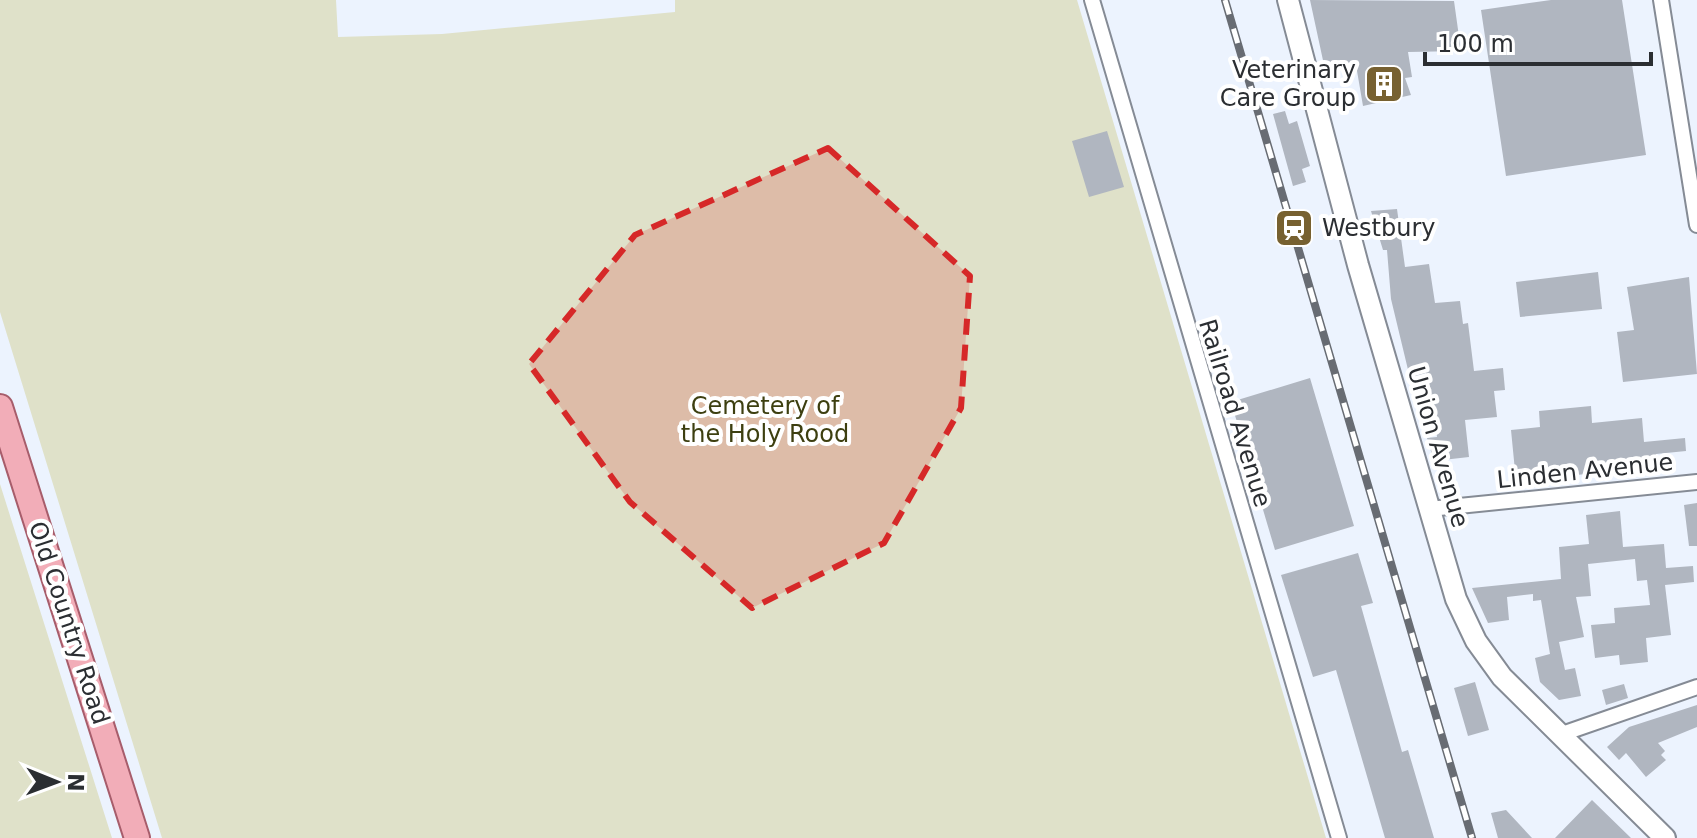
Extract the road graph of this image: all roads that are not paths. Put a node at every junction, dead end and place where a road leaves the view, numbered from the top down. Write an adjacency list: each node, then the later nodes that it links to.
1 (1092, 0): 11 (street, Railroad Avenue)
2 (1288, 0): 7 (main road, Union Avenue)
3 (1661, 0): 4 (street)
4 (1697, 225)
5 (0, 407): 10 (main road, Old Country Road)
6 (1697, 482): 7 (street, Linden Avenue)
7 (1429, 509): 9 (main road, Union Avenue)
8 (1697, 687): 9 (street)
9 (1559, 735): 12 (main road, Union Avenue)
10 (137, 838)
11 (1339, 838)
12 (1665, 838)

